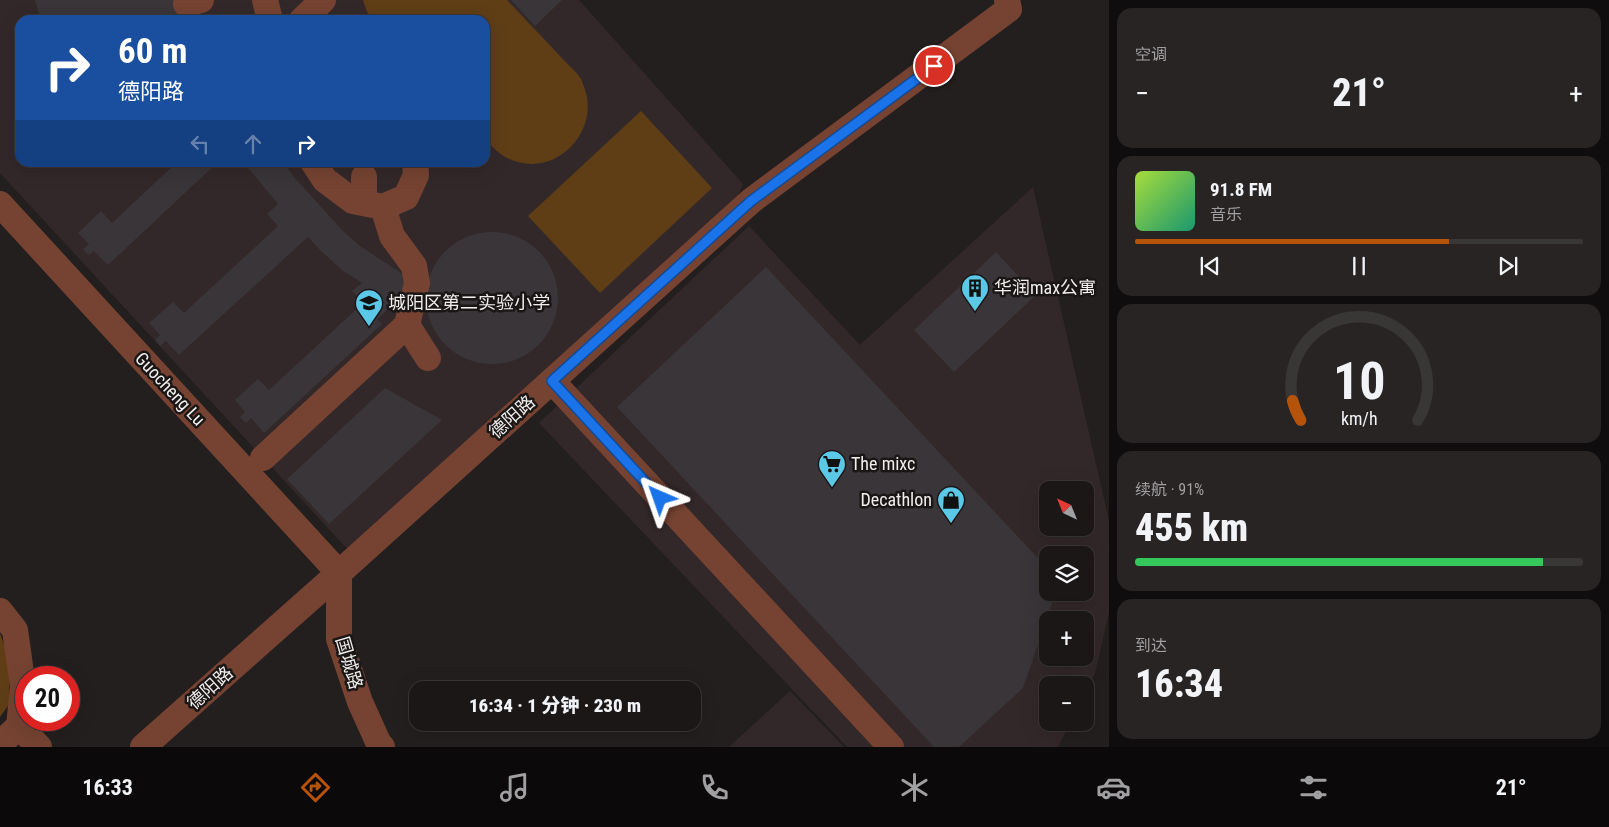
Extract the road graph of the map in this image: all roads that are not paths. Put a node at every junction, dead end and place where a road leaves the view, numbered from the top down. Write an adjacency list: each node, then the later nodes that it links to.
1 (265, 0): 4 (street)
2 (323, 0): 5 (street)
3 (1008, 4): 13 (street, 德阳路)
4 (269, 15)
5 (307, 15)
6 (316, 167): 10 (street)
7 (415, 167): 10 (street)
8 (364, 178): 10 (street)
9 (0, 204): 15 (street, Guocheng Lu)
10 (373, 205): 11 (street)
11 (407, 325): 12 (street); 14 (street)
12 (428, 358)
13 (552, 381): 15 (street, 德阳路); 24 (street)
14 (263, 458)
15 (339, 573): 22 (street, 德阳路); 23 (street, 国城路)
16 (0, 611): 17 (street)
17 (20, 666)
18 (15, 730): 20 (street)
19 (24, 731): 21 (street)
20 (0, 744)
21 (39, 747)
22 (143, 747)
23 (382, 747)
24 (890, 747)

